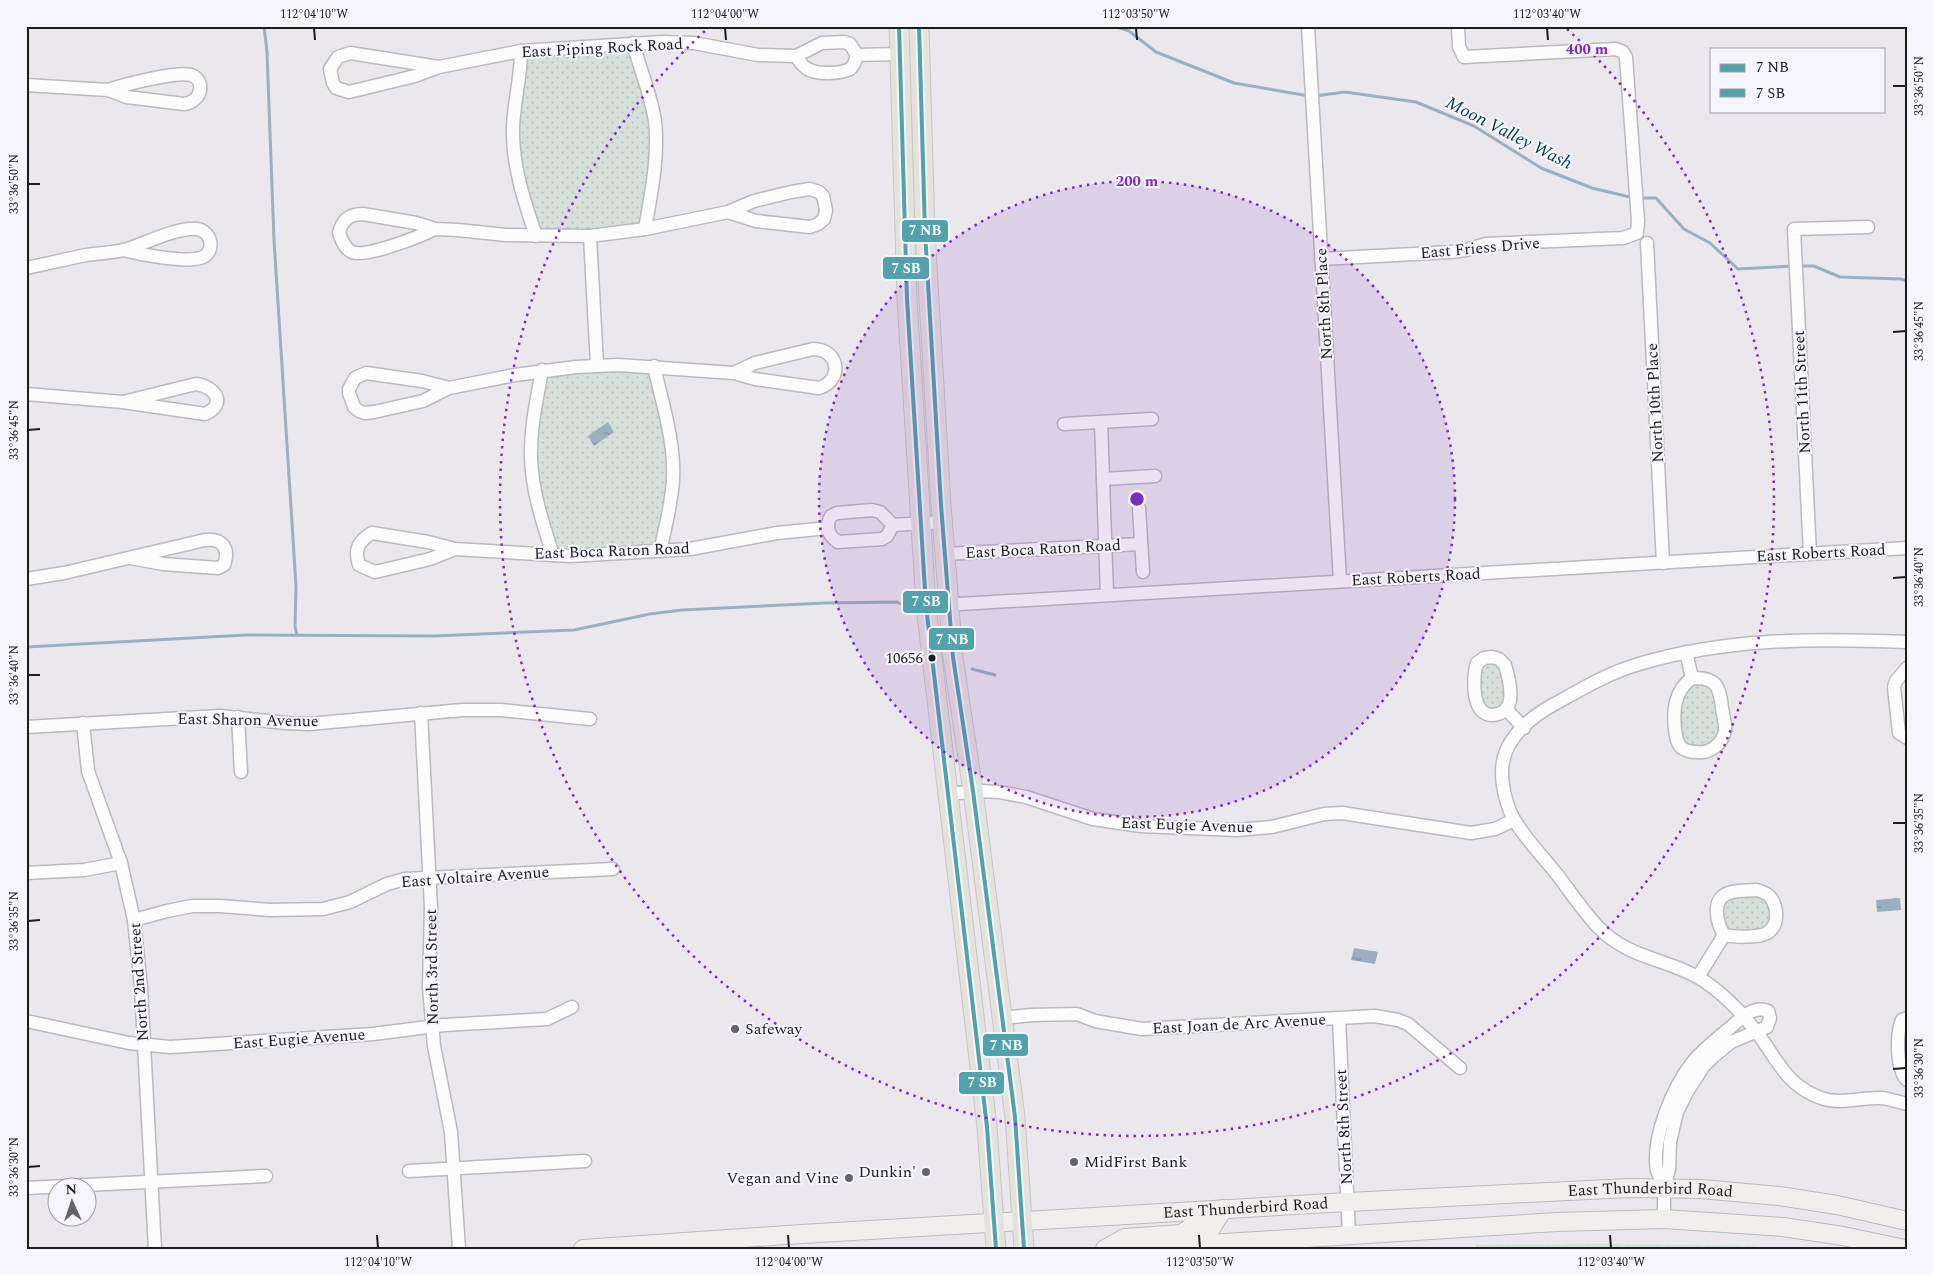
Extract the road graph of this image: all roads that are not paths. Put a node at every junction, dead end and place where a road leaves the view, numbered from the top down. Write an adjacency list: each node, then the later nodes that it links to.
1 (899, 26): 7 (main road)
2 (920, 26): 23 (main road)
3 (1308, 26): 21 (street, North 8th Place)
4 (1458, 26): 21 (street, East Friess Drive)
5 (633, 43): 6 (street, East Piping Rock Road); 9 (street, East Piping Rock Road); 15 (street)
6 (521, 51): 10 (street, East Piping Rock Road); 17 (street)
7 (899, 54): 8 (street); 24 (main road)
8 (856, 55): 9 (street, East Piping Rock Road); 9 (street)
9 (796, 56)
10 (439, 67): 10 (street, East Piping Rock Road)
11 (26, 85): 12 (street)
12 (108, 90): 12 (street)
13 (728, 212): 13 (street); 15 (street)
14 (1868, 227): 48 (street, North 11th Street)
15 (645, 229): 18 (street)
16 (435, 230): 16 (street); 17 (street)
17 (536, 236): 18 (street)
18 (590, 236): 25 (street)
19 (1647, 242): 51 (street, North 10th Place)
20 (124, 250): 20 (street); 22 (street)
21 (1321, 259): 54 (street, North 8th Place)
22 (26, 268)
23 (929, 297): 24 (main road); 38 (main road)
24 (907, 299): 39 (main road)
25 (597, 366): 26 (street); 27 (street)
26 (654, 366): 28 (street); 46 (street)
27 (542, 370): 29 (street); 49 (street)
28 (734, 373): 28 (street)
29 (449, 388): 29 (street)
30 (26, 394): 31 (street)
31 (123, 402): 31 (street)
32 (1152, 419): 33 (street)
33 (1100, 422): 34 (street); 36 (street)
34 (1064, 424)
35 (1155, 476): 36 (street)
36 (1103, 479): 43 (street)
37 (1139, 508): 42 (street)
38 (942, 522): 39 (street); 47 (main road)
39 (920, 523): 40 (street); 57 (main road)
40 (893, 525): 41 (street); 41 (street)
41 (828, 528): 46 (street, East Boca Raton Road)
42 (1141, 544): 43 (street, East Boca Raton Road); 52 (street)
43 (1105, 545): 47 (street, East Boca Raton Road); 55 (street)
44 (1907, 548): 48 (street, East Roberts Road)
45 (455, 549): 45 (street, East Boca Raton Road); 49 (street, East Boca Raton Road)
46 (660, 551): 49 (street, East Boca Raton Road)
47 (945, 554): 56 (main road)
48 (1810, 554): 51 (street, East Roberts Road)
49 (553, 555)
50 (131, 558): 50 (street); 53 (street)
51 (1663, 562): 54 (street, East Roberts Road)
52 (1143, 572)
53 (26, 579)
54 (1340, 581): 55 (street, East Roberts Road)
55 (1107, 595): 56 (street, East Roberts Road)
56 (949, 604): 57 (street, East Roberts Road); 72 (main road)
57 (926, 606): 73 (main road)
58 (1907, 642): 59 (street); 60 (street)
59 (1907, 649)
60 (1686, 652): 62 (street); 69 (street)
61 (1907, 668): 70 (street)
62 (1692, 678): 62 (street)
63 (1506, 709): 69 (street)
64 (421, 713): 65 (street, East Sharon Avenue); 66 (street, East Sharon Avenue); 78 (street, North 3rd Street)
65 (238, 717): 67 (street, East Sharon Avenue); 71 (street)
66 (590, 719)
67 (83, 723): 68 (street, East Sharon Avenue); 75 (street, North 2nd Street)
68 (26, 726)
69 (1524, 728): 74 (street)
70 (1907, 738)
71 (241, 772)
72 (972, 791): 73 (street, East Eugie Avenue); 74 (street, East Eugie Avenue); 84 (main road)
73 (948, 794): 108 (main road)
74 (1514, 820): 81 (street)
75 (121, 863): 77 (street); 79 (street, North 2nd Street)
76 (613, 869): 78 (street, East Voltaire Avenue)
77 (26, 873)
78 (430, 879): 79 (street, East Voltaire Avenue); 88 (street, North 3rd Street)
79 (134, 920): 90 (street, North 2nd Street)
80 (1724, 935): 80 (street); 81 (street)
81 (1698, 977): 83 (street)
82 (572, 1007): 88 (street, East Eugie Avenue)
83 (1743, 1017): 89 (street); 89 (street); 93 (street)
84 (1002, 1018): 86 (street, East Joan de Arc Avenue); 107 (main road)
85 (1907, 1018): 92 (street)
86 (1339, 1019): 91 (street, East Joan de Arc Avenue); 102 (street, North 8th Street)
87 (26, 1021): 90 (street, East Eugie Avenue)
88 (432, 1026): 90 (street, East Eugie Avenue); 96 (street, North 3rd Street)
89 (1756, 1031): 93 (street); 94 (street)
90 (143, 1045): 99 (street, North 2nd Street)
91 (1460, 1068)
92 (1907, 1080)
93 (1686, 1082): 101 (street)
94 (1907, 1104)
95 (585, 1161): 96 (street)
96 (454, 1168): 97 (street); 112 (street, North 3rd Street)
97 (409, 1171)
98 (266, 1176): 99 (street)
99 (151, 1182): 100 (street); 111 (street, North 2nd Street)
100 (26, 1188)
101 (1664, 1188): 102 (main road, East Thunderbird Road); 105 (street); 106 (main road, East Thunderbird Road)
102 (1348, 1202): 103 (main road, East Thunderbird Road); 109 (street, North 8th Street)
103 (1223, 1209): 104 (main road, East Thunderbird Road); 110 (main road)
104 (1203, 1210): 107 (main road, East Thunderbird Road); 116 (main road)
105 (1664, 1219): 109 (main road, East Thunderbird Road); 118 (main road, East Thunderbird Road)
106 (1907, 1220)
107 (1022, 1221): 108 (main road, East Thunderbird Road); 115 (main road)
108 (994, 1223): 113 (main road, East Thunderbird Road); 114 (main road)
109 (1349, 1235): 110 (main road, East Thunderbird Road)
110 (1202, 1243): 117 (main road, East Thunderbird Road)
111 (155, 1249)
112 (459, 1249)
113 (583, 1249)
114 (996, 1249)
115 (1024, 1249)
116 (1105, 1249)
117 (1130, 1249)
118 (1905, 1249)

